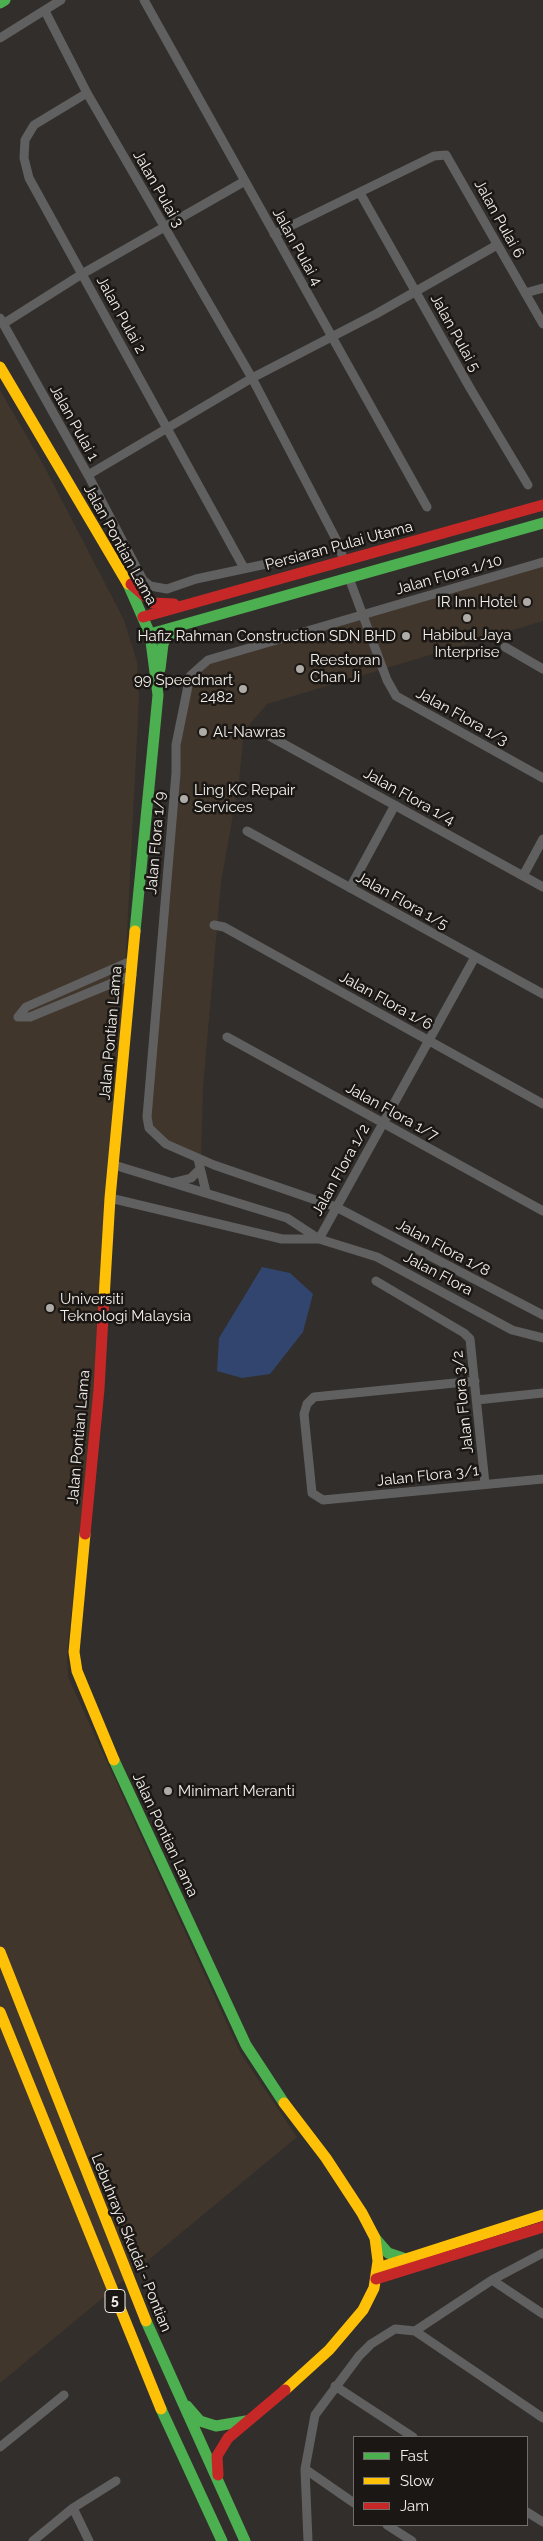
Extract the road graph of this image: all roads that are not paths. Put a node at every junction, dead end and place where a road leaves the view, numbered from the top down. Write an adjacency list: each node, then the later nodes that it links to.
1 (5, 0): 4 (main road)
2 (60, 0): 5 (street)
3 (144, 0): 8 (street, Jalan Pulai 4)
4 (0, 3)
5 (45, 11): 6 (street); 7 (street, Jalan Pulai 3)
6 (0, 38)
7 (87, 93): 10 (street, Jalan Pulai 3); 13 (street, Jalan Pulai 2)
8 (245, 181): 10 (street); 11 (street, Jalan Pulai 4)
9 (360, 193): 11 (street); 12 (street, Jalan Pulai 6); 15 (street, Jalan Pulai 5)
10 (163, 228): 13 (street); 21 (street, Jalan Pulai 3)
11 (274, 234): 19 (street, Jalan Pulai 4)
12 (497, 244): 15 (street); 16 (street, Jalan Pulai 6)
13 (82, 274): 17 (street); 22 (street, Jalan Pulai 2)
14 (543, 288): 16 (street)
15 (416, 290): 19 (street); 24 (street, Jalan Pulai 5)
16 (525, 293): 18 (street, Jalan Pulai 6)
17 (2, 321): 23 (street, Jalan Pulai 1)
18 (543, 324)
19 (332, 337): 21 (street); 26 (street, Jalan Pulai 4)
20 (0, 367): 32 (main road, Jalan Pontian Lama)
21 (252, 378): 22 (street); 29 (street, Jalan Pulai 3)
22 (168, 428): 23 (street); 31 (street, Jalan Pulai 2)
23 (88, 475): 31 (street, Jalan Pulai 1)
24 (528, 485)
25 (543, 505): 29 (main road, Persiaran Pulai Utama)
26 (426, 507)
27 (543, 523): 33 (main road)
28 (304, 556): 31 (street)
29 (344, 561): 33 (main road); 34 (main road, Persiaran Pulai Utama)
30 (543, 562): 35 (street, Jalan Flora 1/10)
31 (244, 568)
32 (123, 573): 34 (main road); 36 (main road, Jalan Pontian Lama)
33 (349, 578): 35 (street, Jalan Flora 1/3); 37 (main road)
34 (191, 604): 36 (main road, Persiaran Pulai Utama)
35 (362, 614): 43 (street, Jalan Flora 1/3); 59 (street, Jalan Flora 1/9)
36 (143, 617): 38 (main road, Jalan Pontian Lama)
37 (189, 622): 38 (main road); 41 (main road)
38 (150, 634): 41 (main road, Jalan Pontian Lama)
39 (505, 648): 40 (street)
40 (543, 669)
41 (158, 695): 52 (main road, Jalan Pontian Lama)
42 (262, 732): 44 (street, Jalan Flora 1/4)
43 (543, 778)
44 (395, 805): 47 (street, Jalan Flora 1/4); 49 (street)
45 (247, 831): 49 (street, Jalan Flora 1/5)
46 (543, 839): 47 (street)
47 (523, 876): 48 (street, Jalan Flora 1/4)
48 (543, 887)
49 (350, 888): 51 (street, Jalan Flora 1/5)
50 (214, 924): 56 (street, Jalan Flora 1/6)
51 (475, 957): 54 (street, Jalan Flora 1/5); 56 (street, Jalan Flora 1/2)
52 (133, 960): 53 (main road, Jalan Pontian Lama); 53 (street)
53 (132, 975): 60 (main road, Jalan Pontian Lama)
54 (543, 994)
55 (227, 1037): 58 (street, Jalan Flora 1/7)
56 (428, 1041): 57 (street, Jalan Flora 1/6); 58 (street, Jalan Flora 1/2)
57 (543, 1104)
58 (383, 1122): 65 (street, Jalan Flora 1/2); 66 (street, Jalan Flora 1/7)
59 (198, 1159): 61 (street); 65 (street, Jalan Flora 1/9)
60 (114, 1165): 62 (street, Jalan Flora); 64 (main road, Jalan Pontian Lama)
61 (199, 1170): 62 (street); 63 (street)
62 (172, 1182): 63 (street, Jalan Flora)
63 (206, 1192): 67 (street, Jalan Flora)
64 (110, 1198): 67 (street, Jalan Flora); 80 (main road, Jalan Pontian Lama)
65 (336, 1206): 67 (street, Jalan Flora 1/2); 69 (street, Jalan Flora 1/8)
66 (543, 1210)
67 (319, 1238): 70 (street, Jalan Flora)
68 (376, 1281): 71 (street, Jalan Flora 3/2)
69 (540, 1314)
70 (543, 1338)
71 (475, 1381): 73 (street, Jalan Flora 3/2); 75 (street, Jalan Flora 3/1)
72 (543, 1393): 73 (street)
73 (477, 1400): 75 (street, Jalan Flora 3/2)
74 (543, 1479): 75 (street, Jalan Flora 3/1)
75 (485, 1484)
76 (0, 1952): 89 (main road, Lebuhraya Skudai - Pontian / 5)
77 (0, 2012): 106 (main road, 5)
78 (543, 2215): 82 (main road)
79 (543, 2227): 83 (main road)
80 (375, 2238): 82 (main road); 84 (main road, Jalan Pontian Lama)
81 (543, 2253): 85 (street)
82 (406, 2259): 84 (main road)
83 (399, 2272): 84 (main road); 86 (main road)
84 (377, 2273): 86 (main road, Jalan Pontian Lama)
85 (492, 2280): 87 (street); 88 (street)
86 (363, 2310): 93 (main road, Jalan Pontian Lama)
87 (543, 2314)
88 (415, 2331): 90 (street); 92 (street)
89 (154, 2341): 93 (main road, Jalan Pontian Lama); 98 (main road, Lebuhraya Skudai - Pontian / 5)
90 (335, 2386): 94 (street); 96 (street)
91 (64, 2396): 95 (street)
92 (543, 2418)
93 (246, 2421): 98 (main road, Jalan Pontian Lama)
94 (411, 2436)
95 (0, 2447)
96 (304, 2469): 99 (street); 108 (street)
97 (116, 2481): 100 (street)
98 (220, 2490): 107 (main road, Lebuhraya Skudai - Pontian / 5)
99 (353, 2502)
100 (73, 2508): 104 (street); 105 (street)
101 (528, 2513): 102 (street)
102 (543, 2522)
103 (389, 2526): 109 (street)
104 (33, 2541)
105 (89, 2541)
106 (222, 2541)
107 (245, 2541)
108 (308, 2541)
109 (412, 2541)

